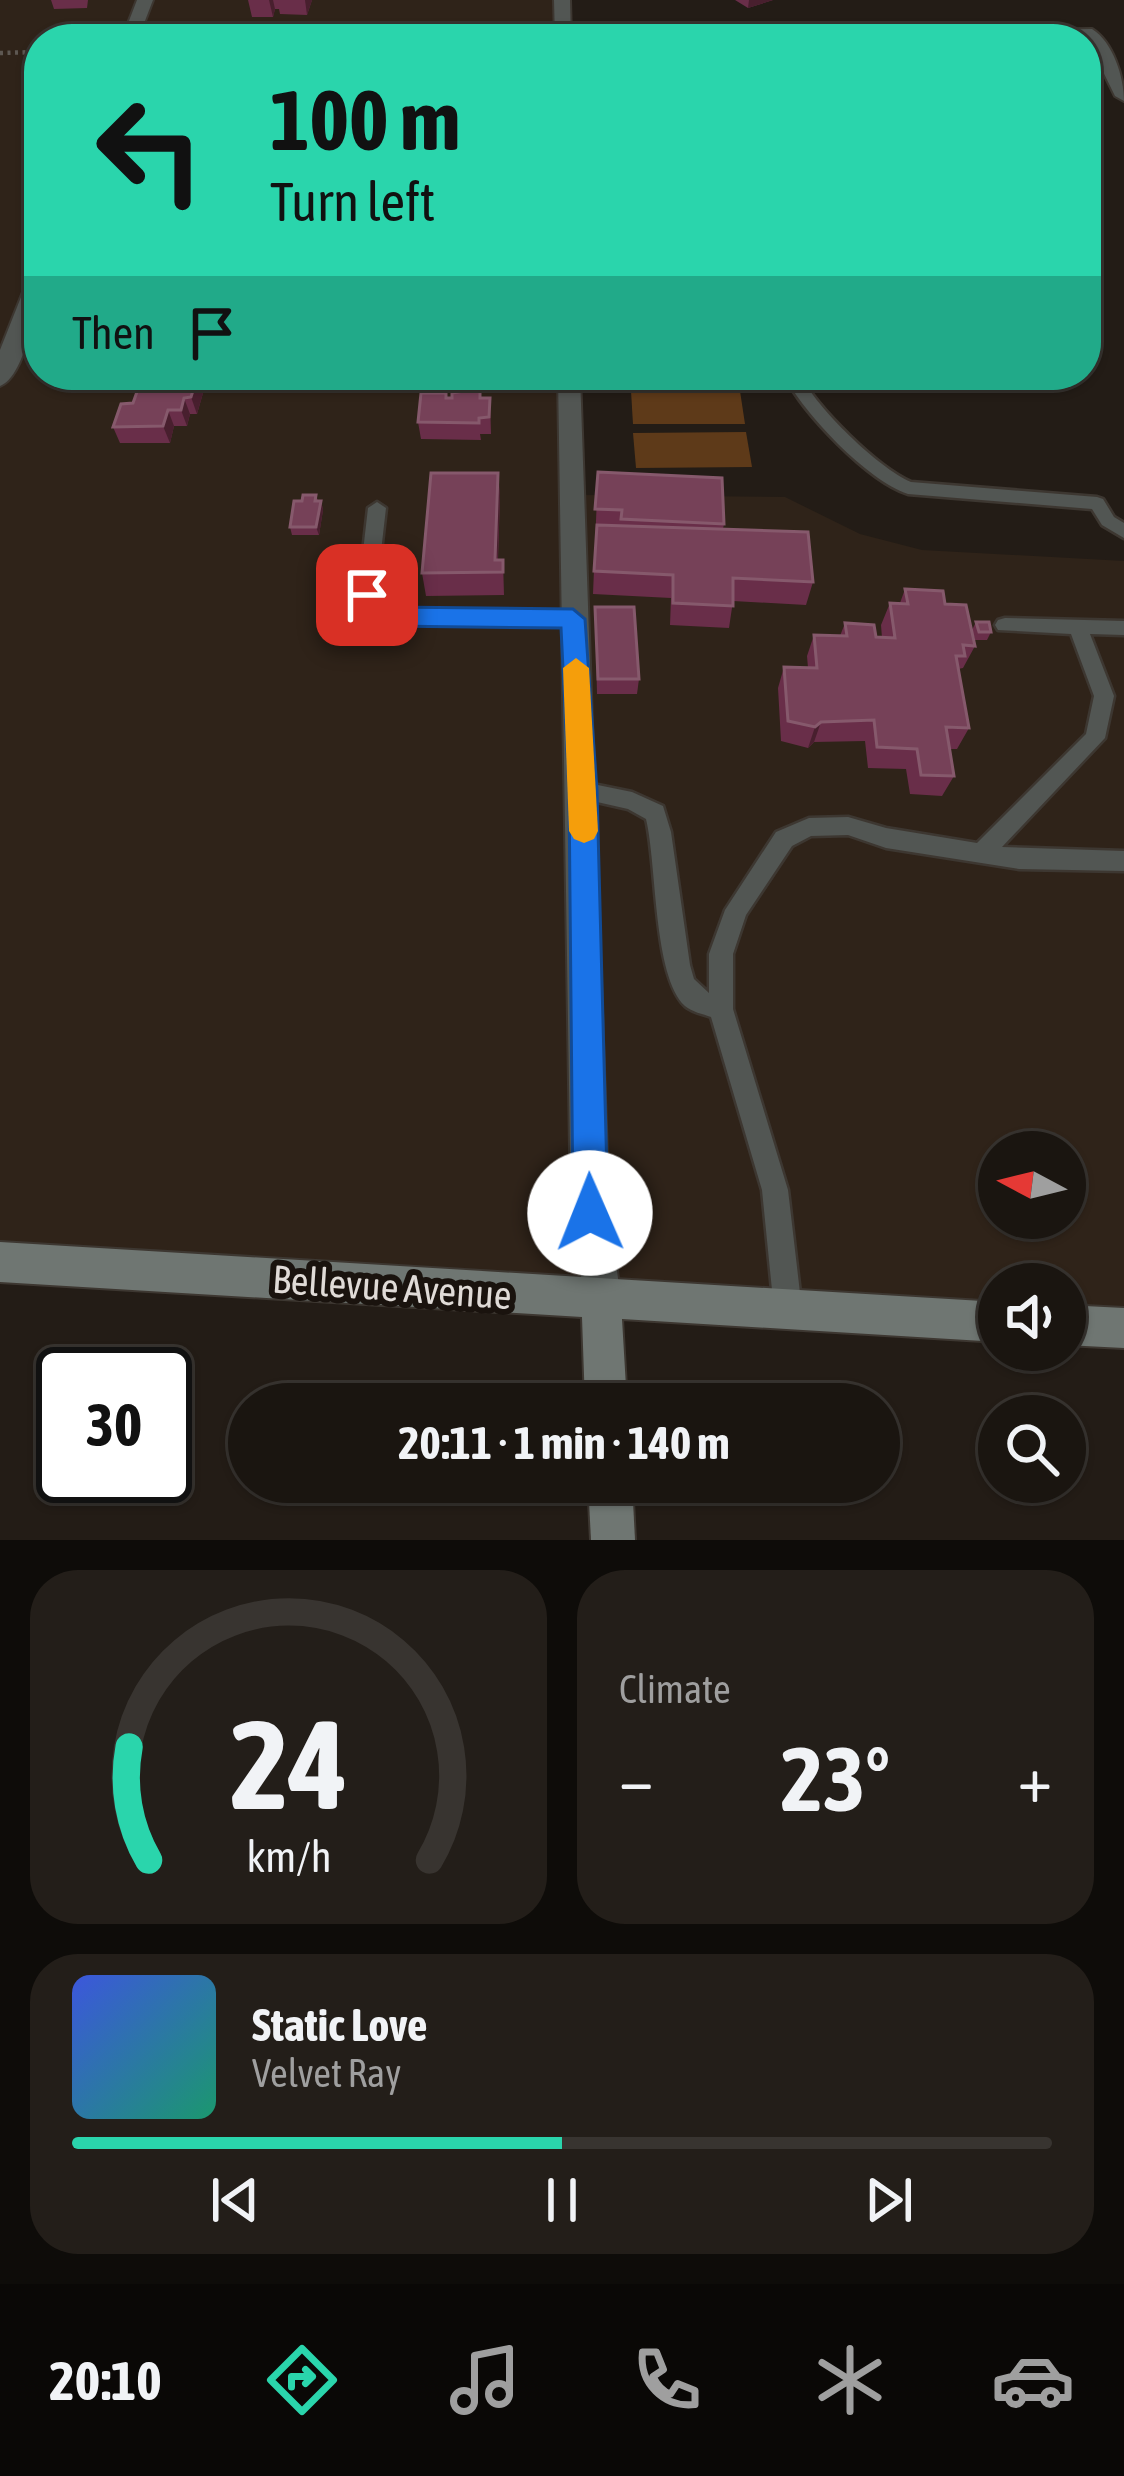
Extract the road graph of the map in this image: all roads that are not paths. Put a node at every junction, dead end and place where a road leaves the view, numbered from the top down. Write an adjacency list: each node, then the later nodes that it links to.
1 (1101, 51): 2 (street)
2 (1124, 96)
3 (24, 316): 4 (street)
4 (0, 379)
5 (569, 390): 9 (street)
6 (800, 390): 8 (lane)
7 (377, 508): 9 (lane)
8 (1124, 532)
9 (573, 619): 15 (street)
10 (1006, 625): 11 (lane)
11 (1078, 627): 12 (lane); 13 (lane)
12 (1124, 628)
13 (1101, 708): 14 (lane); 16 (lane)
14 (1124, 713)
15 (583, 791): 18 (lane); 20 (street)
16 (980, 854): 17 (lane); 18 (lane)
17 (1124, 861)
18 (721, 1009): 21 (lane)
19 (0, 1262): 20 (main road, Bellevue Avenue)
20 (602, 1300): 21 (main road, Bellevue Avenue); 25 (main road)
21 (788, 1310): 22 (main road, Bellevue Avenue)
22 (978, 1321)
23 (1086, 1326): 24 (main road)
24 (1124, 1328)
25 (605, 1383)
26 (611, 1503): 27 (main road)
27 (613, 1540)

